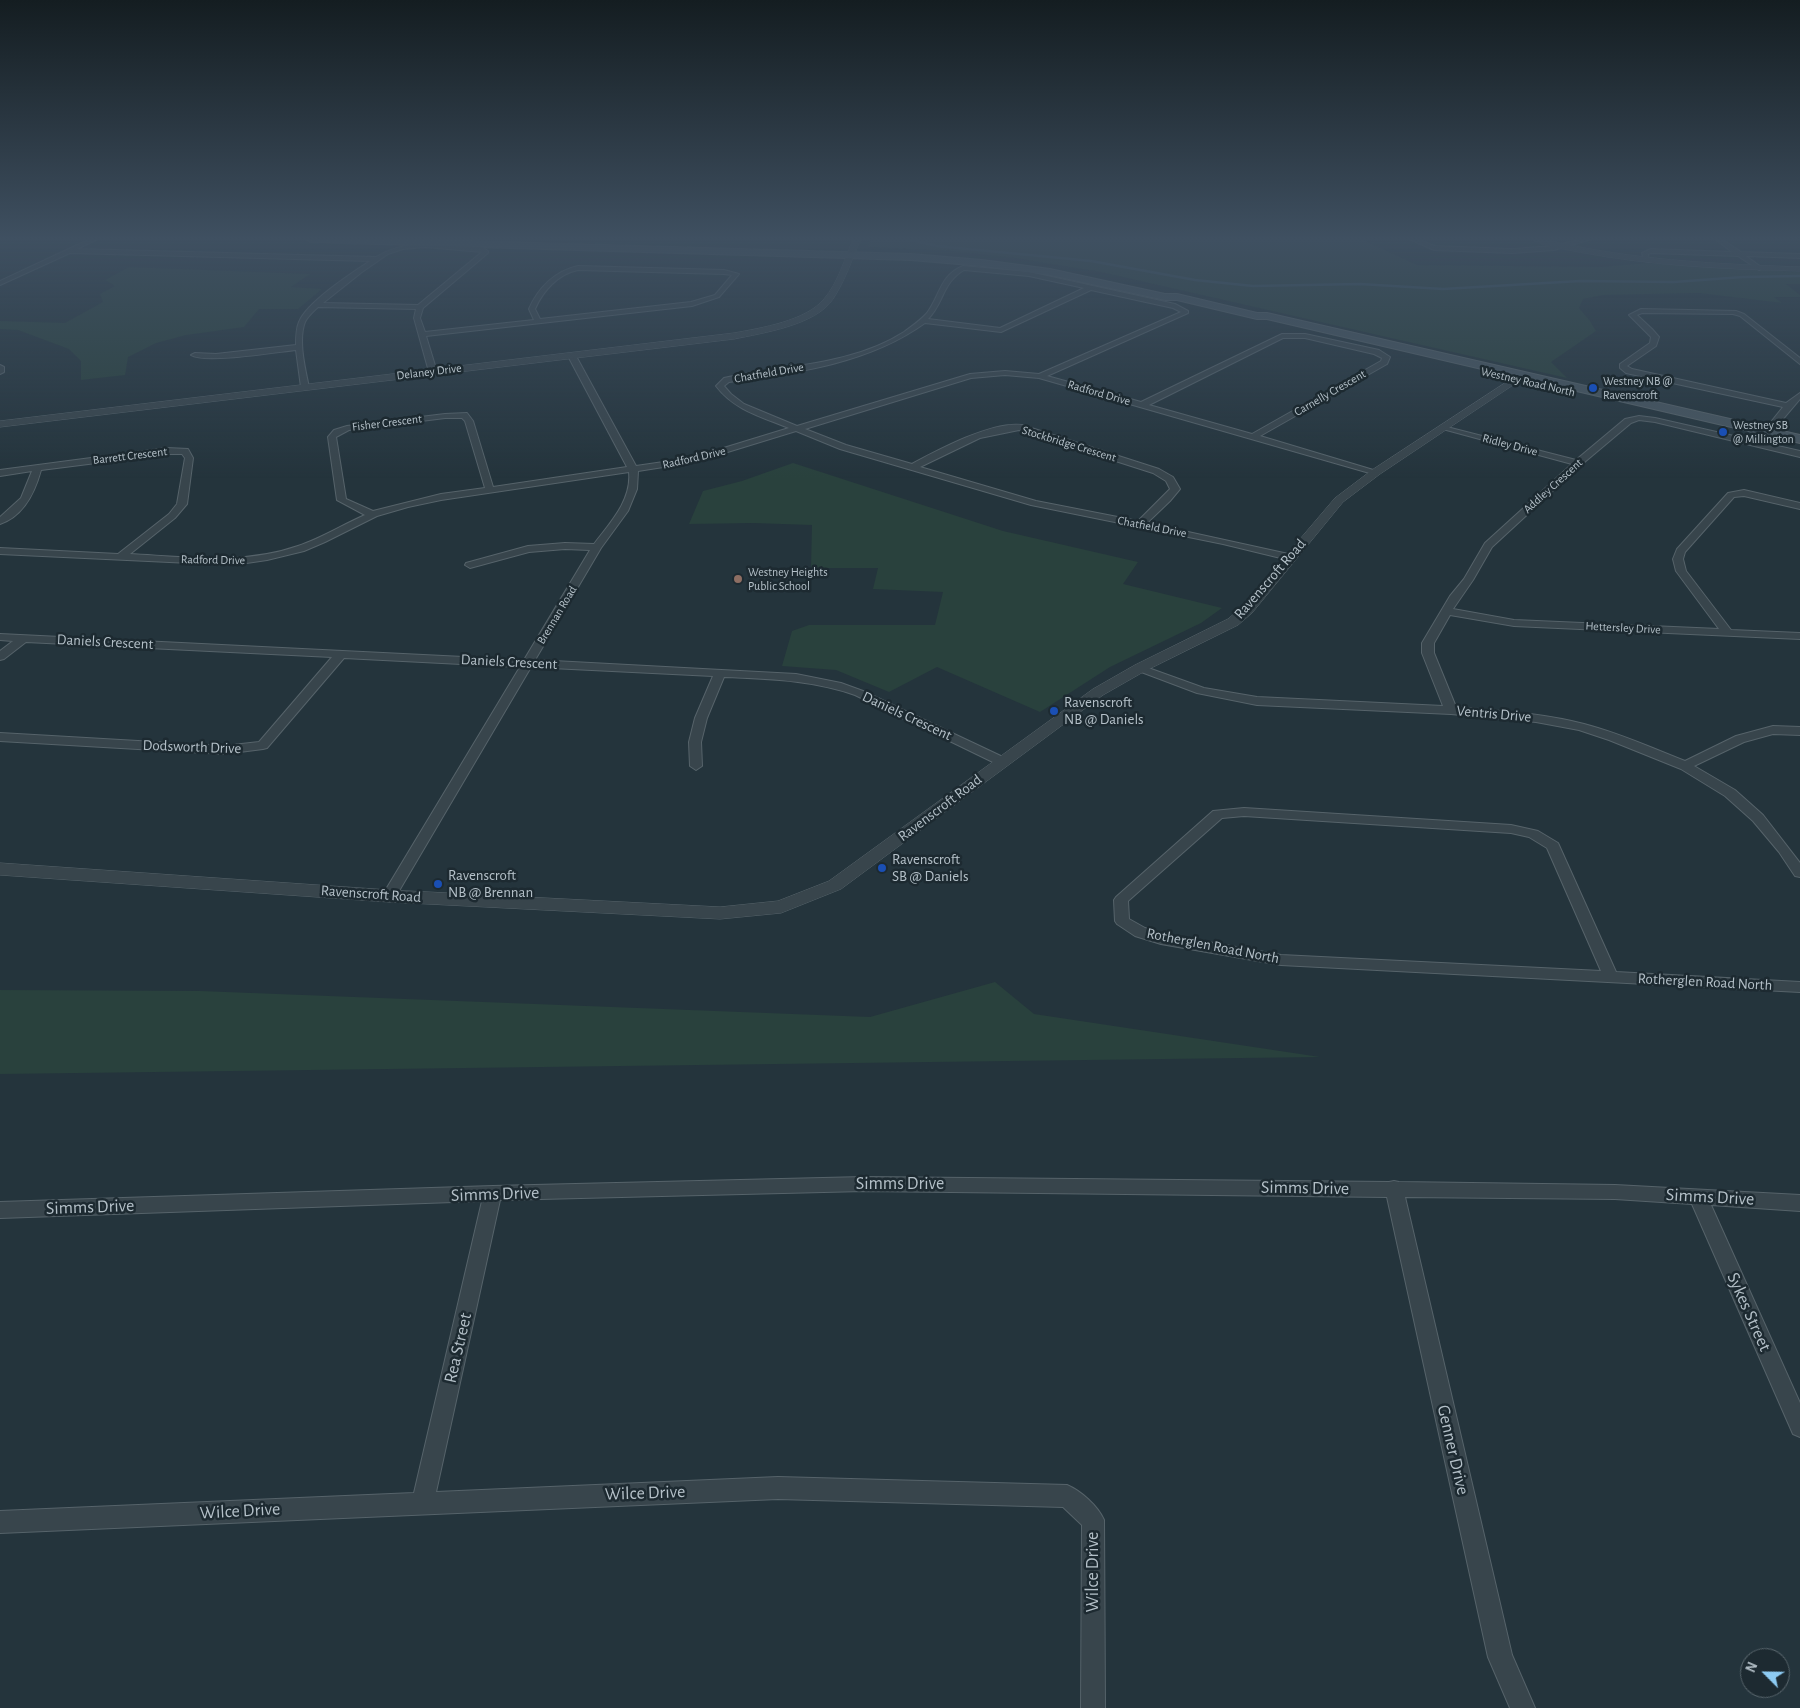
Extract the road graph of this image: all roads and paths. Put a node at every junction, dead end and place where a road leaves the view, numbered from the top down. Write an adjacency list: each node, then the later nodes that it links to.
1 (304, 319): 13 (street)
2 (416, 319): 12 (street)
3 (559, 319): 10 (street)
4 (799, 319): 15 (street, Delaney Drive)
5 (1025, 319): 11 (street)
6 (1171, 319): 20 (street, Chatfield Drive)
7 (1262, 319): 21 (main road, Westney Road North)
8 (1637, 319): 25 (street)
9 (1747, 319): 16 (street)
10 (538, 321): 12 (street)
11 (924, 321): 27 (street, Chatfield Drive)
12 (423, 334): 19 (street)
13 (301, 347): 14 (street); 22 (street)
14 (195, 354)
15 (572, 356): 19 (street, Delaney Drive); 37 (street)
16 (1800, 362)
17 (0, 367): 18 (street)
18 (0, 372)
19 (433, 372): 22 (street, Delaney Drive)
20 (1040, 376): 24 (street, Radford Drive); 27 (street, Radford Drive)
21 (1519, 377): 28 (street, Ravenscroft Road); 29 (main road, Westney Road North)
22 (305, 387): 26 (street, Delaney Drive)
23 (1800, 395): 25 (street)
24 (1142, 405): 30 (street, Radford Drive); 30 (street, Carnelly Crescent)
25 (1788, 406): 29 (street)
26 (0, 424)
27 (797, 428): 36 (street, Chatfield Drive); 37 (street, Radford Drive)
28 (1443, 428): 34 (street, Ridley Drive); 38 (street, Ravenscroft Road)
29 (1765, 434): 31 (main road, Westney Road North); 32 (main road, Westney Road North)
30 (1252, 437): 38 (street, Radford Drive)
31 (1800, 439)
32 (1800, 446)
33 (1800, 454): 34 (street, Addley Crescent)
34 (1578, 463): 50 (street, Addley Crescent)
35 (38, 468): 39 (street, Barrett Crescent); 43 (street); 47 (street, Barrett Crescent)
36 (912, 468): 44 (street, Chatfield Drive); 44 (street, Stockbridge Crescent)
37 (634, 469): 40 (street, Radford Drive); 45 (street, Brennan Road)
38 (1376, 472): 48 (street, Ravenscroft Road)
39 (0, 473)
40 (490, 490): 42 (street, Radford Drive); 42 (street, Fisher Crescent)
41 (1800, 506): 51 (street)
42 (373, 514): 47 (street, Radford Drive)
43 (0, 521)
44 (1140, 524): 48 (street, Chatfield Drive)
45 (597, 547): 49 (street); 57 (street, Brennan Road)
46 (0, 551): 47 (street, Radford Drive)
47 (120, 557)
48 (1289, 557): 58 (street, Ravenscroft Road)
49 (470, 565)
50 (1447, 611): 51 (street, Hettersley Drive); 60 (street, Addley Crescent)
51 (1728, 632): 52 (street, Hettersley Drive)
52 (1800, 636)
53 (0, 637): 54 (street, Daniels Crescent)
54 (25, 638): 55 (street, Daniels Crescent); 56 (street)
55 (342, 654): 57 (street, Daniels Crescent); 62 (street, Dodsworth Drive)
56 (0, 657)
57 (528, 662): 59 (street, Daniels Crescent); 68 (street, Brennan Road)
58 (1140, 668): 60 (street, Ventris Drive); 63 (street, Ravenscroft Road)
59 (720, 673): 63 (street, Daniels Crescent); 64 (street)
60 (1451, 710): 65 (street, Ventris Drive)
61 (1800, 731): 65 (street)
62 (0, 737)
63 (1001, 762): 68 (street, Ravenscroft Road)
64 (696, 766)
65 (1685, 766): 67 (street, Ventris Drive)
66 (0, 869): 68 (street, Ravenscroft Road)
67 (1800, 873)
68 (389, 896)
69 (1610, 977): 69 (street, Rotherglen Road North); 70 (street, Rotherglen Road North)
70 (1800, 987)
71 (1394, 1188): 72 (street, Simms Drive); 73 (street, Simms Drive); 80 (street, Genner Drive)
72 (493, 1193): 75 (street, Simms Drive); 77 (street, Rea Street)
73 (1698, 1196): 74 (street, Simms Drive); 76 (street, Sykes Street)
74 (1800, 1203)
75 (0, 1210)
76 (1800, 1427)
77 (423, 1502): 78 (street, Wilce Drive); 79 (street, Wilce Drive)
78 (0, 1522)
79 (1093, 1708)
80 (1523, 1708)

